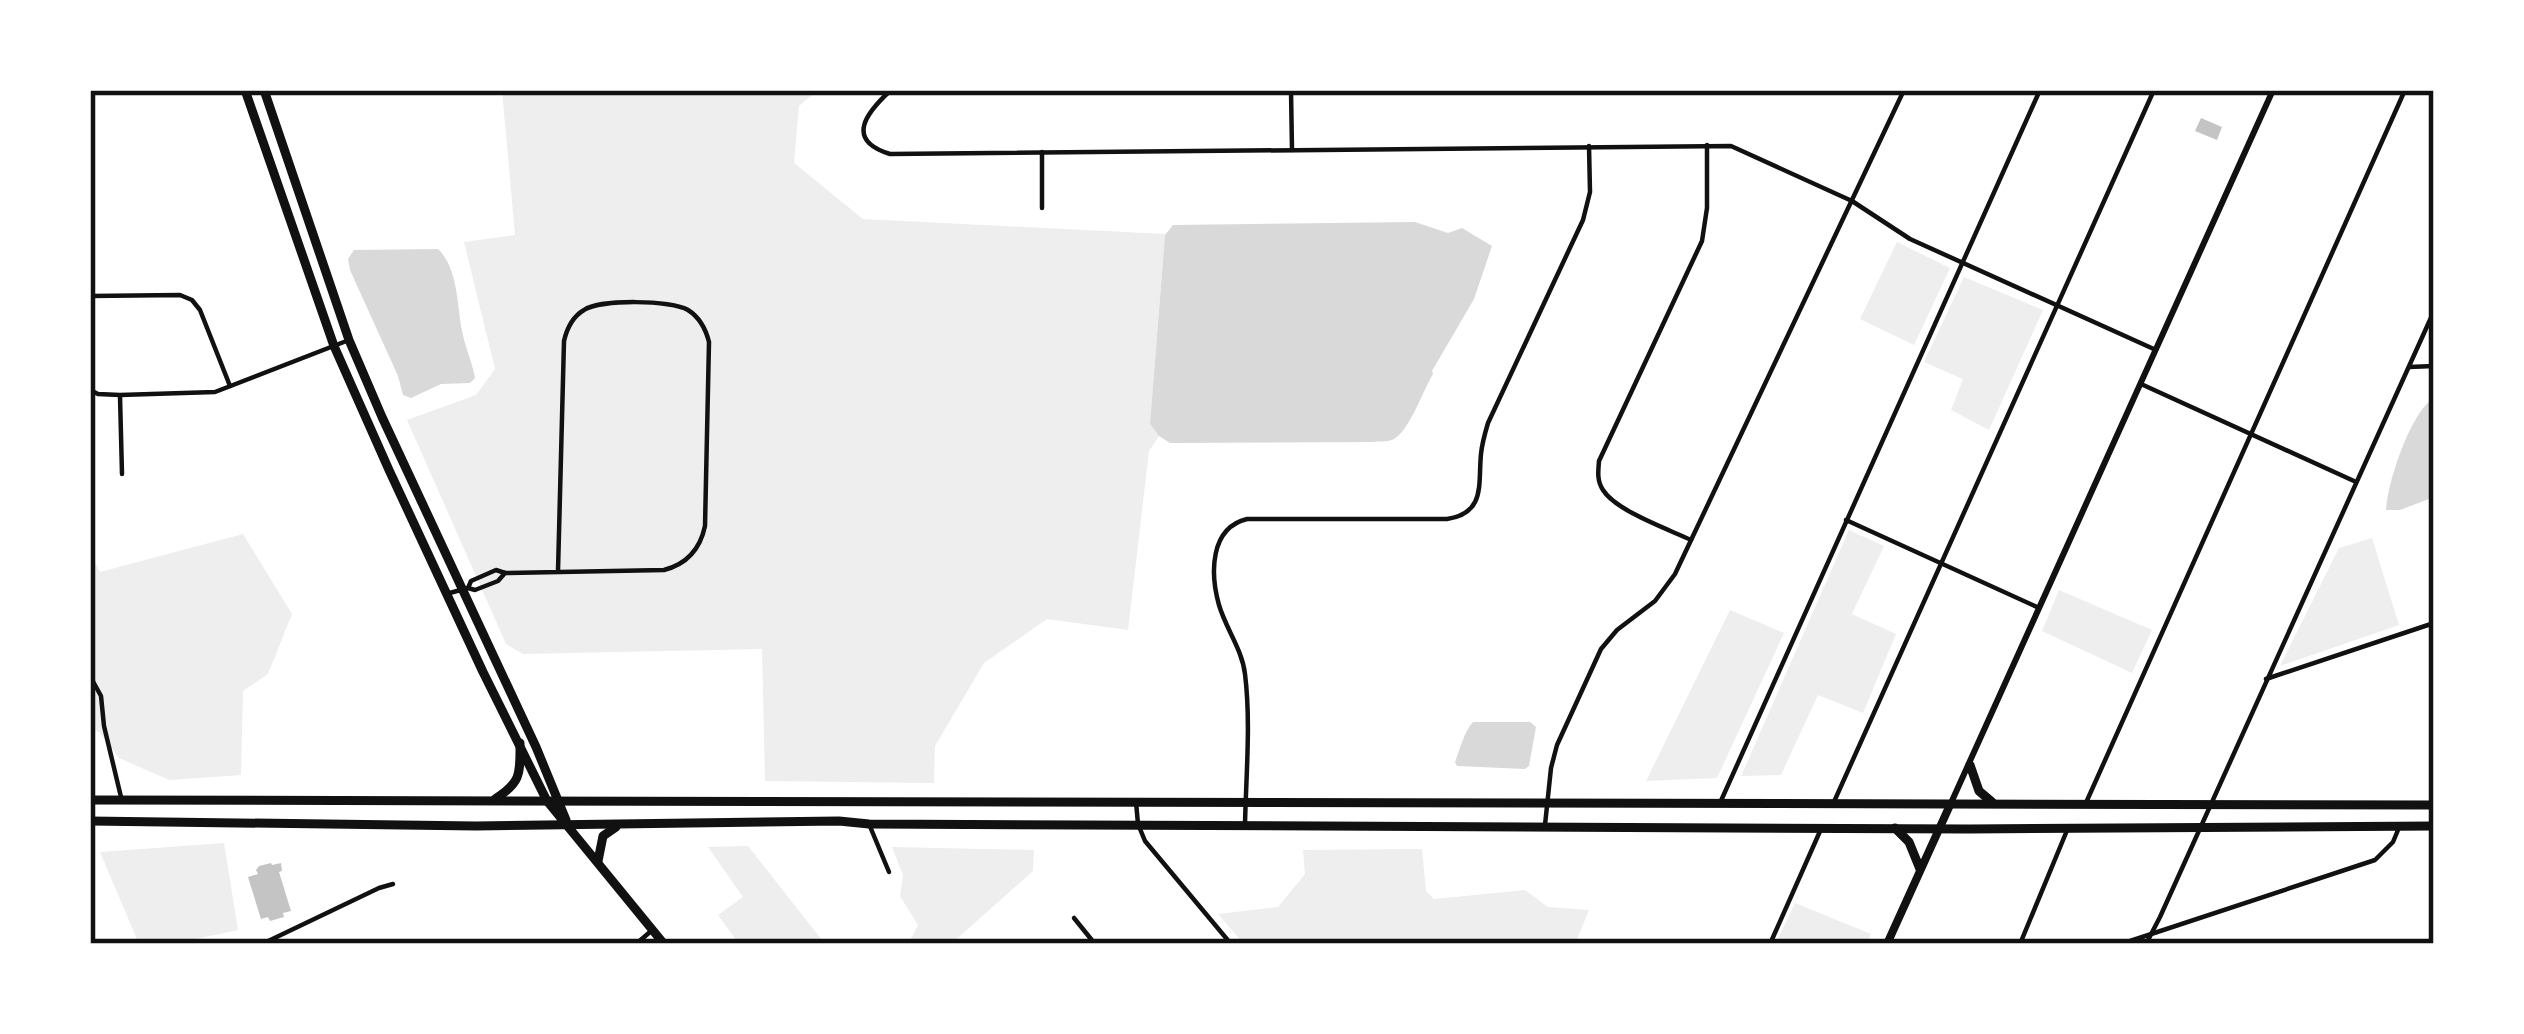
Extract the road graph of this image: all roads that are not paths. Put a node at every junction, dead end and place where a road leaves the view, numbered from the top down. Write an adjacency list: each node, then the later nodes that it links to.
1 (245, 90): 21 (main road)
2 (264, 90): 20 (main road)
3 (891, 90): 13 (street)
4 (1291, 90): 12 (street)
5 (1904, 90): 14 (street)
6 (2040, 90): 16 (street)
7 (2154, 90): 18 (street)
8 (2405, 90): 29 (street)
9 (2270, 91): 22 (street)
10 (1707, 145): 11 (street); 14 (street); 33 (street)
11 (1589, 146): 12 (street); 50 (street)
12 (1292, 150): 13 (street)
13 (1042, 152): 15 (street)
14 (1852, 201): 16 (street); 33 (street)
15 (1042, 208)
16 (1962, 263): 18 (street); 32 (street)
17 (90, 296): 26 (street)
18 (2055, 305): 22 (street); 34 (street)
19 (2434, 310): 23 (street)
20 (349, 340): 21 (street); 36 (main road)
21 (334, 346): 26 (street); 37 (main road)
22 (2156, 350): 25 (street)
23 (2408, 367): 24 (street); 31 (street)
24 (2434, 367)
25 (2141, 384): 29 (street); 38 (street)
26 (230, 386): 28 (street)
27 (91, 391): 28 (street)
28 (120, 395): 30 (street)
29 (2250, 434): 31 (street); 56 (street)
30 (122, 474)
31 (2356, 482): 41 (street)
32 (1846, 520): 34 (street); 52 (street)
33 (1691, 540): 51 (street)
34 (1941, 563): 38 (street); 53 (street)
35 (558, 571): 35 (street); 36 (street)
36 (465, 589): 37 (street); 48 (main road)
37 (446, 594): 42 (main road)
38 (2040, 608): 43 (street)
39 (2434, 623): 41 (street)
40 (90, 676): 45 (street)
41 (2266, 680): 57 (street)
42 (520, 743): 46 (main road); 47 (main road)
43 (1970, 765): 54 (street); 55 (main road)
44 (90, 800): 45 (main road)
45 (122, 800): 46 (main road)
46 (494, 801): 47 (main road)
47 (547, 801): 48 (main road); 65 (main road)
48 (560, 801): 49 (main road); 65 (main road)
49 (1136, 802): 50 (main road); 61 (street)
50 (1245, 802): 51 (main road); 62 (street)
51 (1547, 803): 52 (main road); 64 (street)
52 (1720, 803): 53 (main road)
53 (1833, 804): 54 (main road)
54 (1950, 805): 55 (main road); 72 (main road)
55 (1997, 805): 56 (main road)
56 (2085, 805): 57 (main road)
57 (2210, 805): 58 (main road); 69 (street)
58 (2434, 805)
59 (90, 821): 65 (main road)
60 (869, 824): 61 (main road); 63 (main road); 75 (street)
61 (1138, 824): 62 (main road); 84 (street)
62 (1245, 824): 64 (main road)
63 (619, 825): 65 (main road); 73 (main road)
64 (1545, 825): 68 (main road)
65 (568, 826): 73 (main road)
66 (2399, 826): 67 (main road); 69 (main road); 79 (street)
67 (2434, 826)
68 (1821, 827): 70 (main road); 85 (street)
69 (2200, 827): 71 (main road); 79 (street)
70 (1895, 828): 72 (main road); 74 (main road)
71 (2068, 828): 72 (main road); 87 (street)
72 (1939, 829): 74 (main road)
73 (598, 861): 78 (main road)
74 (1920, 868): 86 (main road)
75 (890, 872)
76 (393, 884): 80 (street)
77 (1074, 917): 83 (street)
78 (652, 930): 81 (street); 82 (main road)
79 (2151, 934): 88 (street); 89 (street)
80 (262, 944)
81 (636, 944)
82 (664, 944)
83 (1095, 944)
84 (1231, 944)
85 (1770, 944)
86 (1887, 944)
87 (2020, 944)
88 (2121, 944)
89 (2146, 944)

